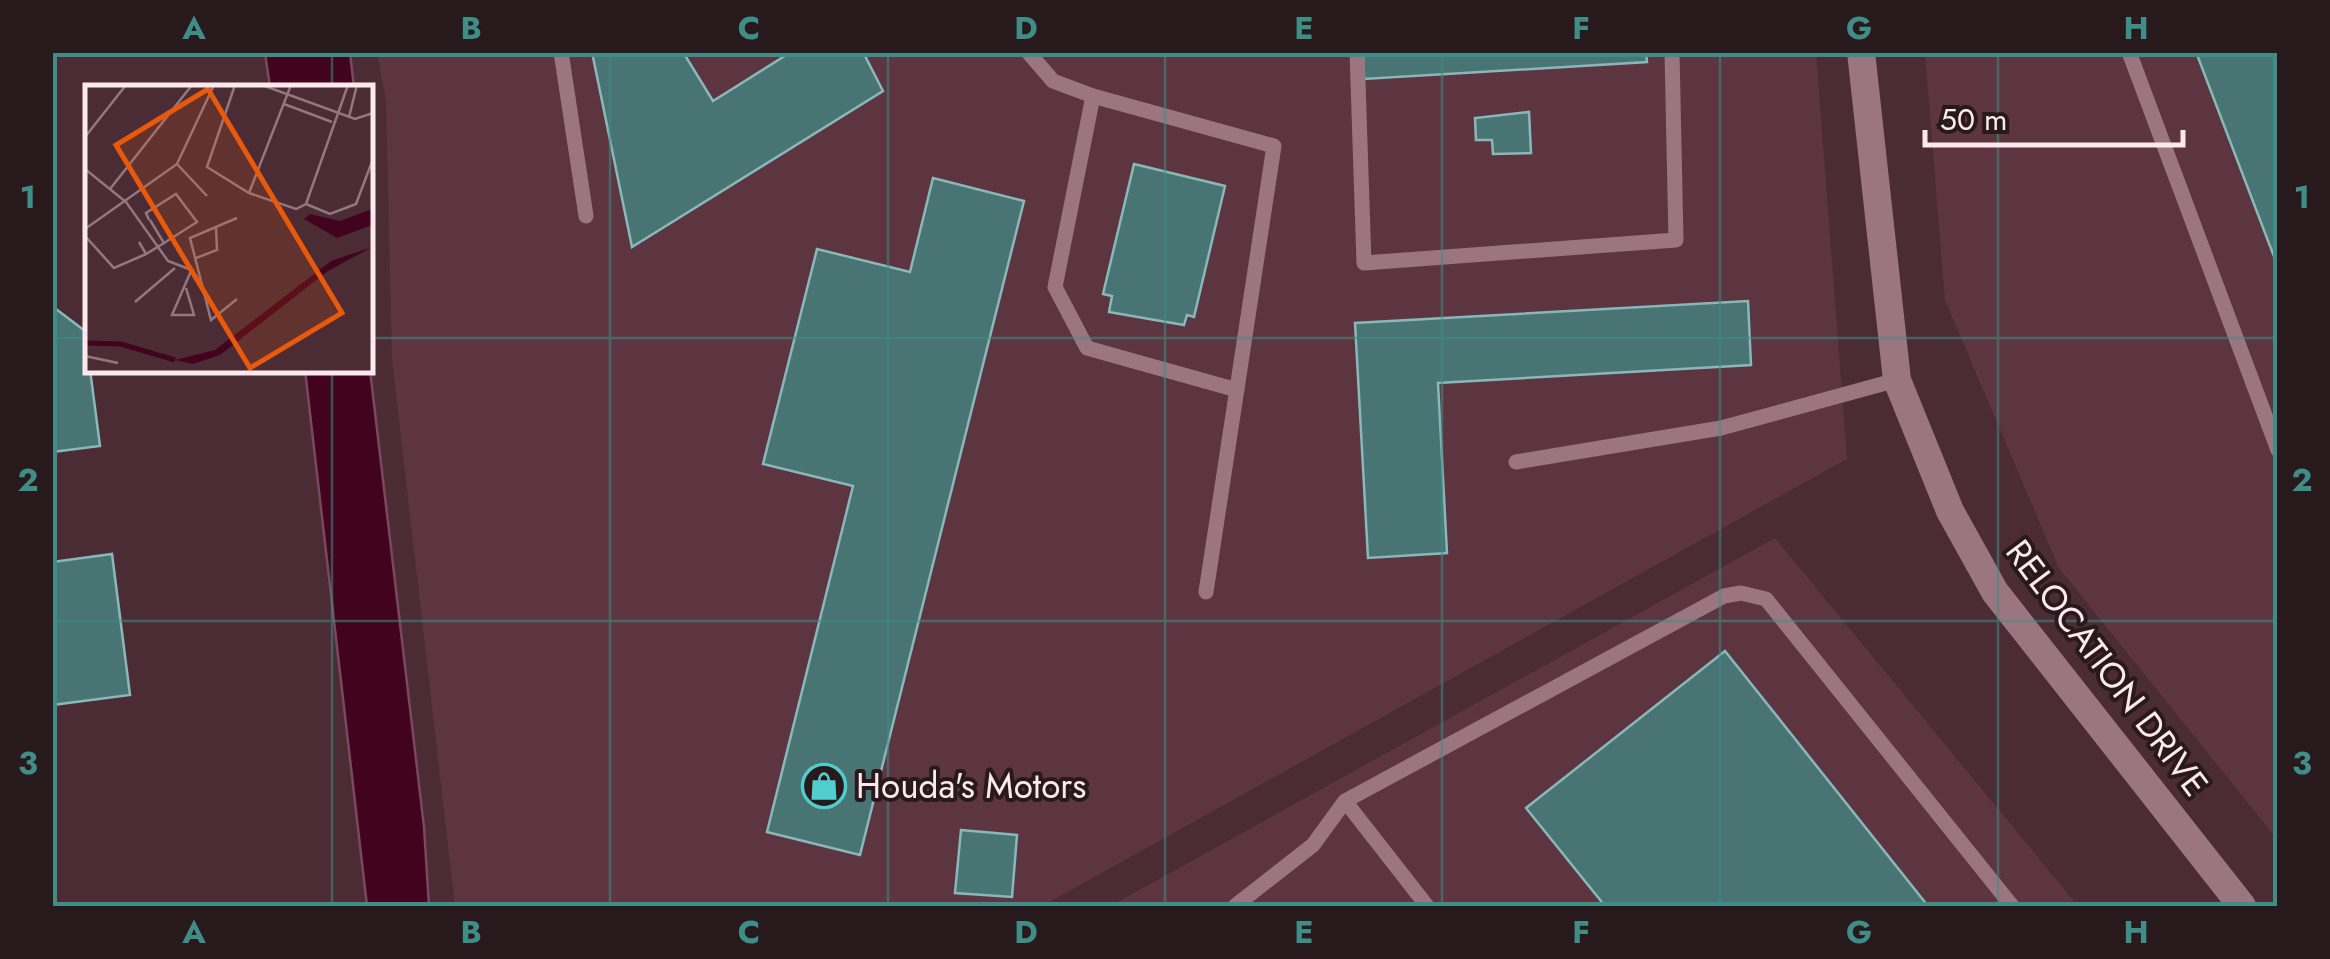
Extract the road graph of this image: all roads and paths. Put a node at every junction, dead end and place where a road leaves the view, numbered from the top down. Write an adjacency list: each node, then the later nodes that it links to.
1 (562, 52): 8 (lane)
2 (1028, 52): 7 (lane)
3 (1357, 52): 4 (lane)
4 (1672, 52)
5 (1861, 52): 9 (street, RELOCATION DRIVE)
6 (2129, 52): 11 (lane)
7 (1093, 96): 10 (lane); 10 (lane)
8 (586, 216)
9 (1898, 380): 12 (lane); 18 (street, RELOCATION DRIVE)
10 (1238, 390): 13 (lane)
11 (2278, 450)
12 (1516, 462)
13 (1206, 592)
14 (1345, 801): 15 (lane); 16 (lane); 17 (lane)
15 (1235, 906)
16 (1427, 906)
17 (2012, 906)
18 (2242, 906)

